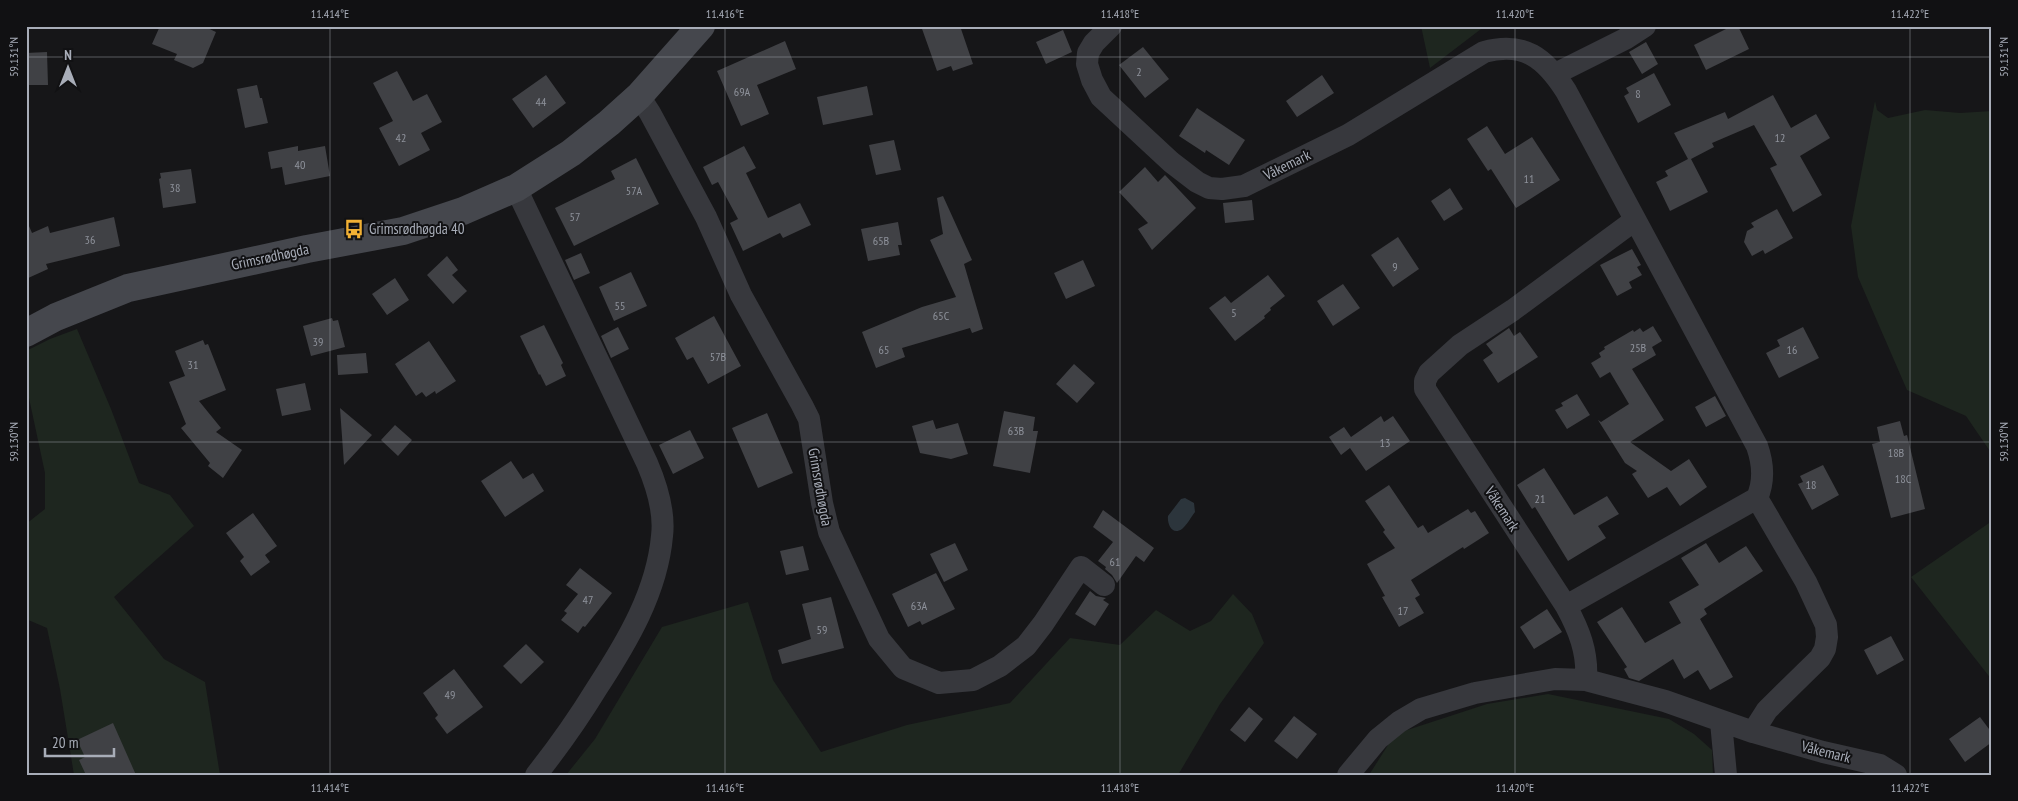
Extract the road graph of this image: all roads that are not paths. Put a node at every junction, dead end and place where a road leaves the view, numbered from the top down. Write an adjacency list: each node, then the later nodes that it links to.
1 (701, 26): 5 (main road, Grimsrødhøgda)
2 (1111, 26): 4 (street, Våkemark)
3 (1645, 26): 4 (street)
4 (1555, 74): 7 (street, Våkemark)
5 (639, 96): 6 (main road, Grimsrødhøgda); 10 (street, Grimsrødhøgda)
6 (516, 188): 8 (main road, Grimsrødhøgda); 15 (street)
7 (1635, 220): 9 (street, Våkemark); 11 (street, Våkemark)
8 (26, 333)
9 (1757, 498): 11 (street); 14 (street)
10 (1104, 585)
11 (1566, 606): 12 (street, Våkemark)
12 (1586, 680): 13 (street, Våkemark); 16 (street, Våkemark)
13 (1721, 722): 14 (street, Våkemark); 17 (street)
14 (1753, 732): 18 (street, Våkemark)
15 (536, 775)
16 (1348, 775)
17 (1726, 775)
18 (1896, 775)

